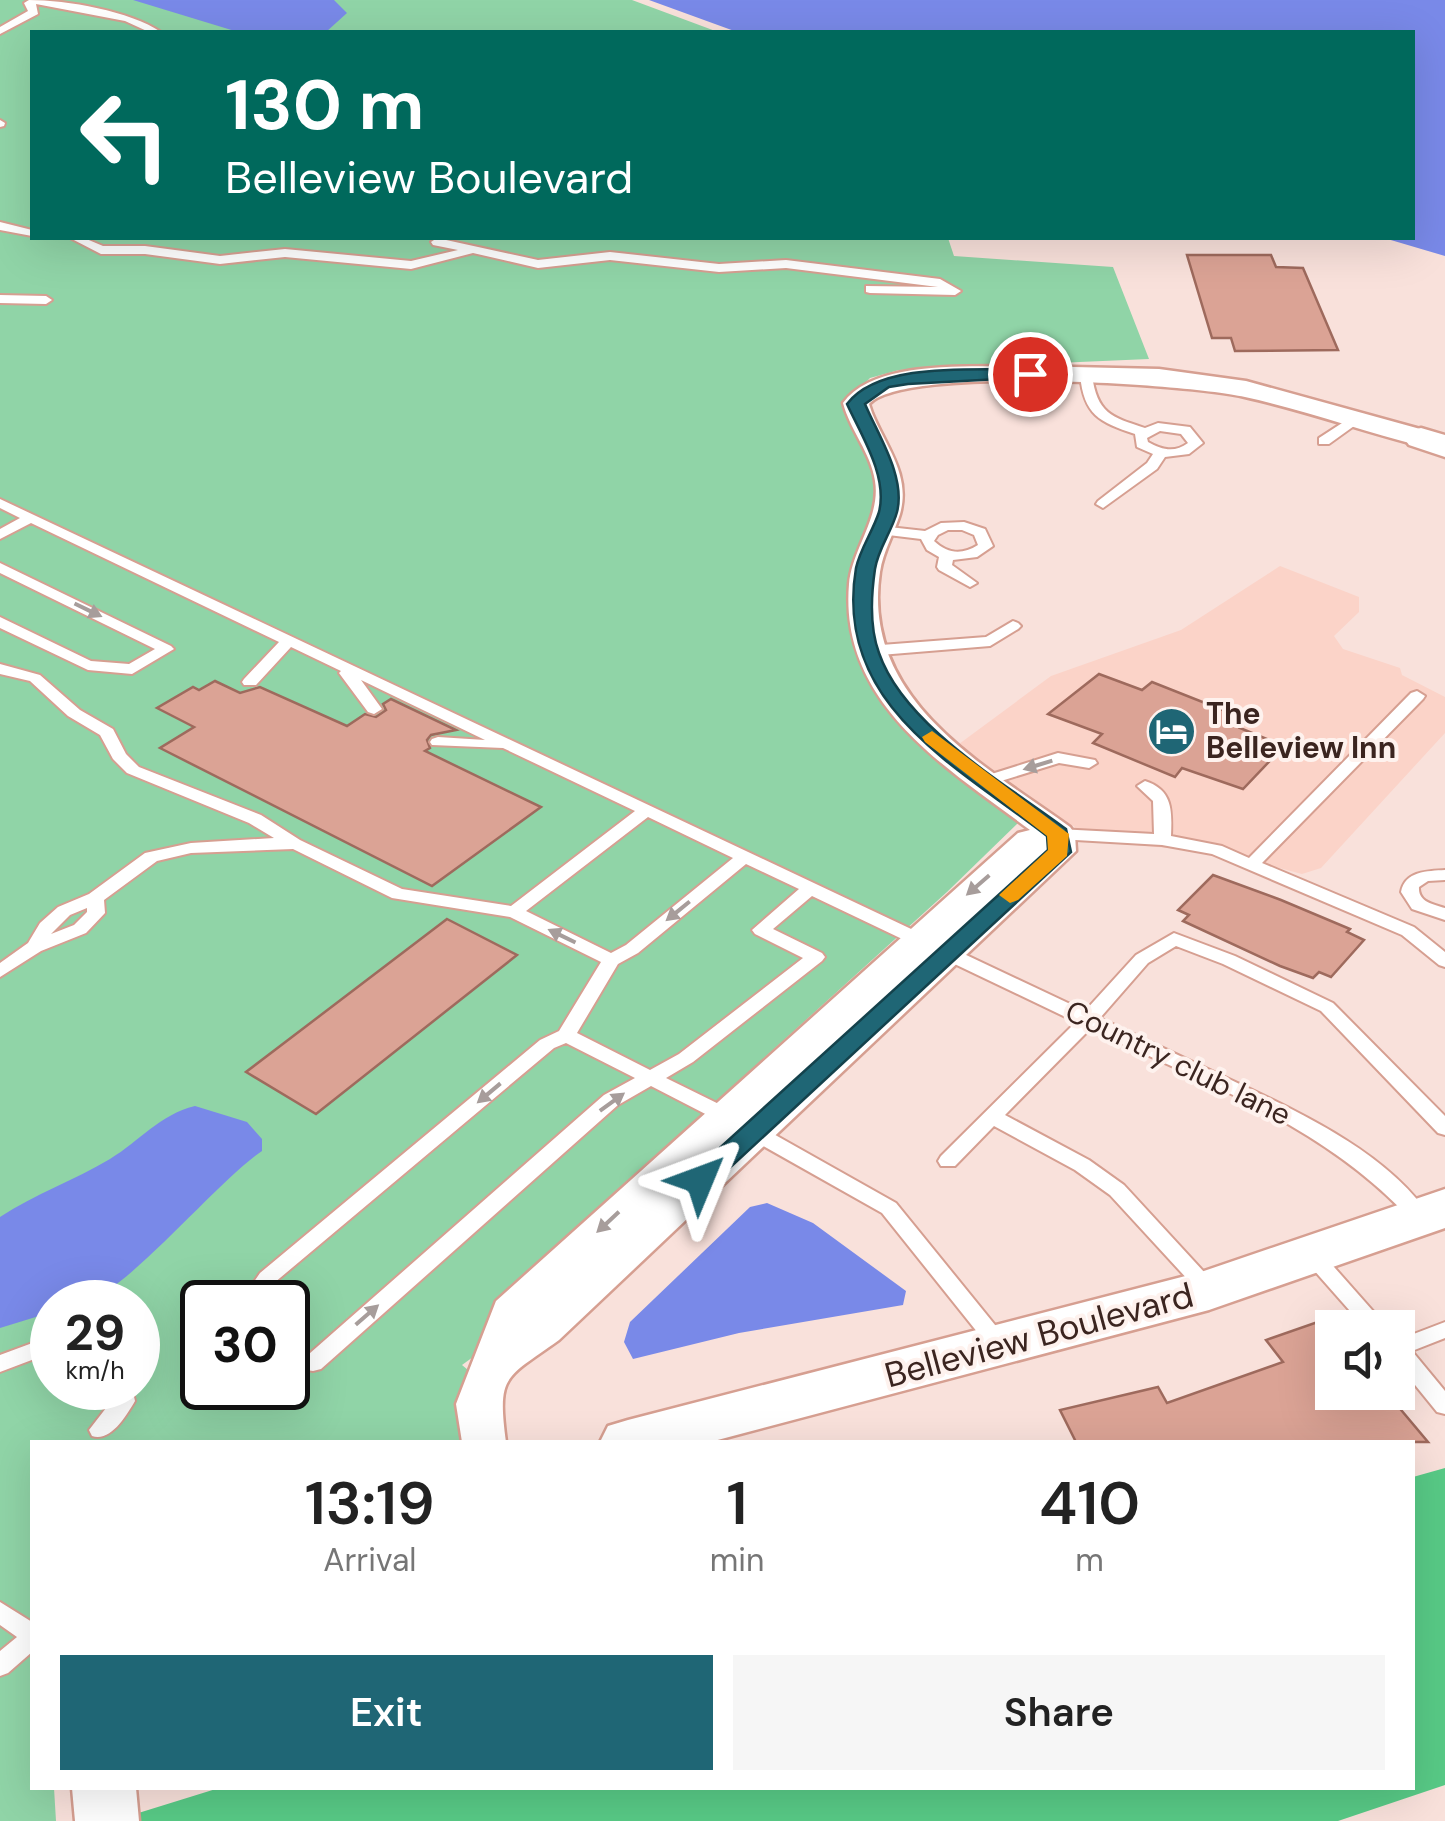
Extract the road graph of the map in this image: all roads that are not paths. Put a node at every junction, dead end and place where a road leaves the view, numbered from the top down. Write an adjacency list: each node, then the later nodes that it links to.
1 (151, 30): 2 (lane)
2 (0, 31)
3 (0, 226): 4 (lane)
4 (30, 233)
5 (80, 240): 7 (lane)
6 (437, 242): 7 (lane)
7 (474, 250): 8 (lane)
8 (870, 290)
9 (0, 298): 10 (lane)
10 (46, 300)
11 (1086, 375): 12 (street); 13 (lane); 20 (street)
12 (1356, 418): 14 (lane); 15 (street)
13 (1144, 432): 16 (lane); 16 (lane)
14 (1324, 441)
15 (1433, 443)
16 (1161, 453): 18 (lane)
17 (0, 503): 19 (lane, Country club lane)
18 (1103, 504)
19 (32, 518): 21 (lane); 28 (lane, Country club lane)
20 (880, 530): 22 (lane); 29 (street)
21 (0, 535)
22 (928, 536): 23 (lane); 23 (lane)
23 (948, 556): 25 (lane)
24 (0, 568): 26 (lane, one-way to 26)
25 (970, 583)
26 (0, 622)
27 (1013, 626): 29 (lane)
28 (288, 642): 30 (lane, Country club lane); 32 (lane)
29 (868, 652): 38 (street)
30 (344, 668): 34 (lane); 36 (lane, Country club lane)
31 (0, 669): 43 (lane)
32 (250, 682)
33 (1417, 696): 46 (lane)
34 (374, 709)
35 (438, 742): 36 (lane)
36 (505, 746): 40 (lane, Country club lane)
37 (1089, 763): 38 (lane, one-way to 38)
38 (988, 780): 41 (street)
39 (1144, 786): 42 (lane)
40 (644, 812): 44 (lane, Country club lane); 49 (lane)
41 (1058, 834): 42 (lane); 52 (street)
42 (1162, 840): 46 (lane)
43 (296, 844): 49 (lane); 55 (lane)
44 (742, 859): 48 (lane, Country club lane); 53 (lane, one-way to 53)
45 (1445, 863): 47 (lane)
46 (1252, 864): 51 (lane)
47 (1445, 875): 50 (lane)
48 (810, 889): 52 (lane, Country club lane); 59 (lane)
49 (514, 912): 53 (lane, one-way to 49)
50 (1436, 912): 51 (lane)
51 (1408, 931): 54 (lane)
52 (931, 946): 57 (lane, Country club lane); 61 (street)
53 (611, 960): 58 (lane)
54 (1445, 961)
55 (5, 968): 56 (lane)
56 (0, 984)
57 (1088, 1020): 60 (lane); 62 (lane); 64 (lane, Country club lane)
58 (566, 1035): 59 (lane); 66 (lane, one-way to 66)
59 (650, 1077): 61 (lane); 73 (lane, one-way to 59)
60 (992, 1117): 63 (lane); 67 (lane)
61 (738, 1123): 71 (lane); 79 (street)
62 (1445, 1128)
63 (948, 1161)
64 (1432, 1212): 65 (street, Belleview Boulevard)
65 (1312, 1255): 67 (street, Belleview Boulevard); 68 (lane)
66 (266, 1280)
67 (1210, 1290): 71 (street, Belleview Boulevard)
68 (1362, 1310)
69 (1445, 1330): 70 (lane)
70 (1415, 1342)
71 (1001, 1347): 80 (street, Belleview Boulevard)
72 (30, 1352): 74 (lane)
73 (310, 1363)
74 (0, 1364)
75 (1415, 1370): 76 (lane)
76 (1445, 1406)
77 (117, 1410): 78 (lane)
78 (100, 1430)
79 (484, 1440)
80 (636, 1440)
81 (0, 1612): 82 (lane)
82 (30, 1634)
83 (30, 1638): 84 (lane)
84 (0, 1666)
85 (104, 1790): 86 (street)
86 (107, 1821)

